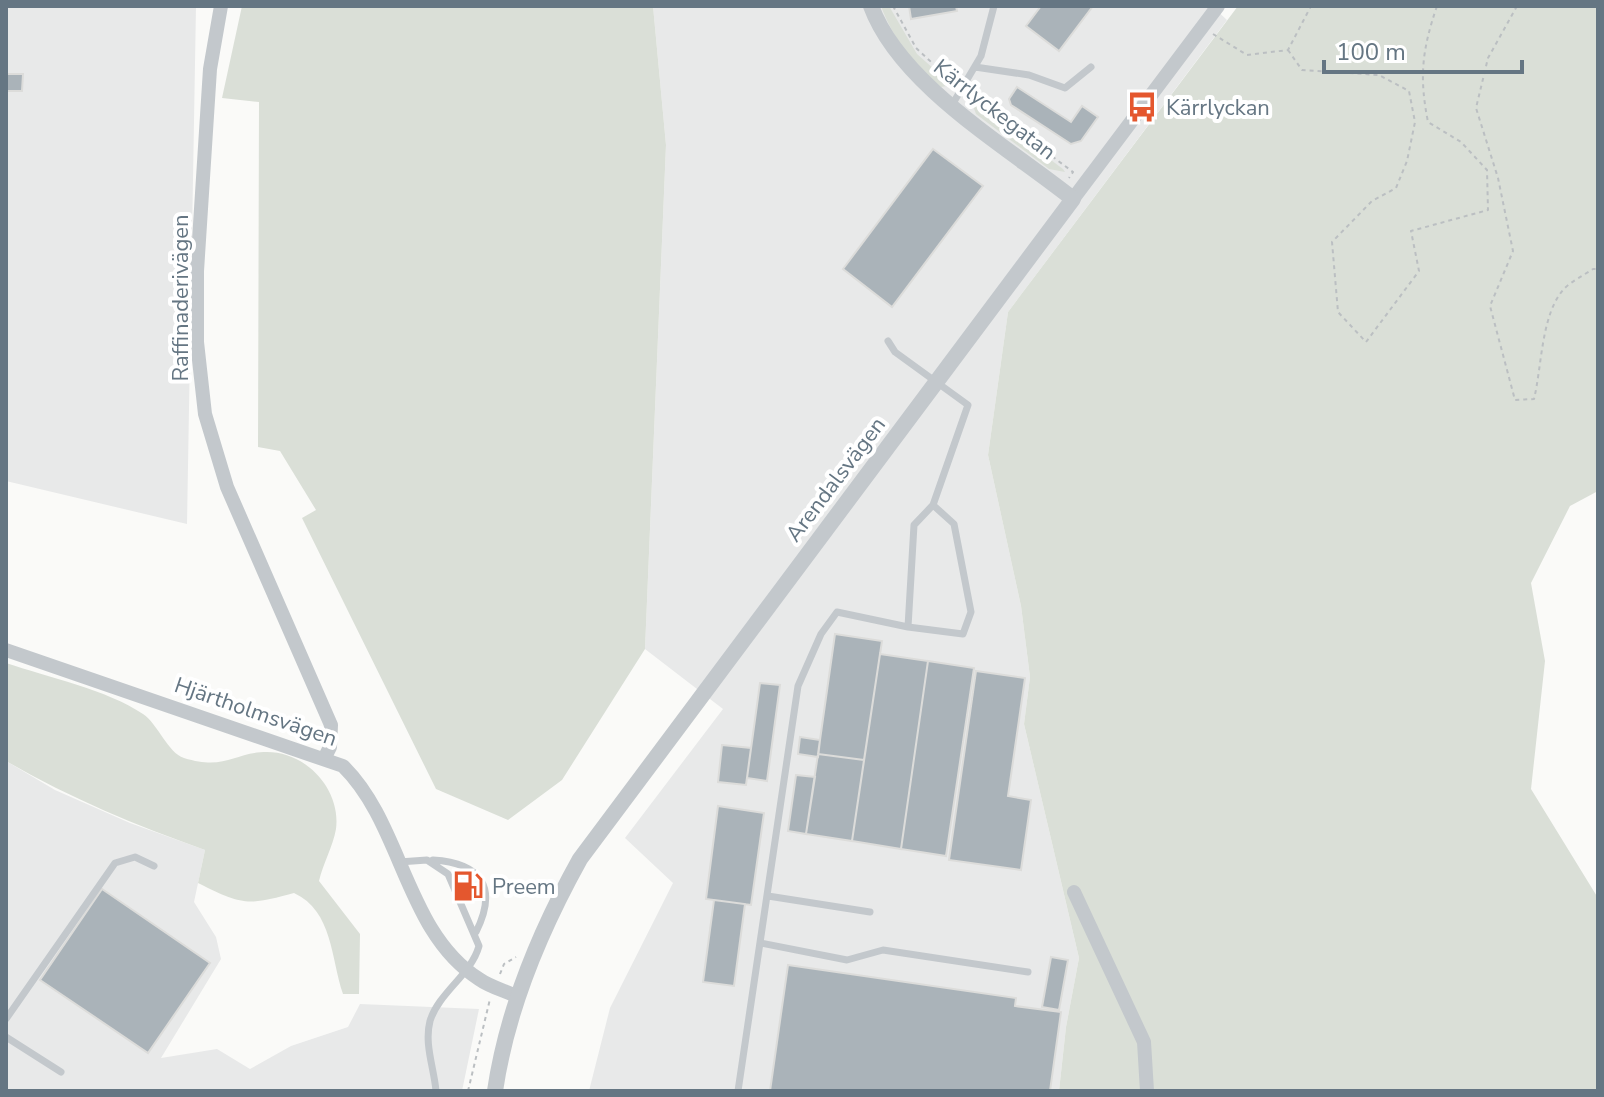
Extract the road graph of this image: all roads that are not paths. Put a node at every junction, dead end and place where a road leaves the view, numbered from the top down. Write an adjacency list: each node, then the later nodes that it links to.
1 (221, 6): 14 (street, Raffinaderivägen)
2 (871, 6): 7 (street, Kärrlyckegatan)
3 (994, 6): 5 (lane)
4 (1218, 6): 8 (street, Arendalsvägen)
5 (975, 67): 6 (lane); 7 (lane)
6 (1091, 67)
7 (952, 105): 8 (street, Kärrlyckegatan)
8 (1067, 194): 10 (street, Arendalsvägen)
9 (888, 341): 10 (lane)
10 (937, 381): 11 (lane); 25 (street, Arendalsvägen)
11 (933, 505): 12 (lane); 12 (lane)
12 (908, 627): 19 (lane)
13 (6, 650): 14 (street, Hjärtholmsvägen)
14 (325, 757): 16 (street, Hjärtholmsvägen)
15 (427, 860): 16 (lane); 21 (lane); 21 (lane)
16 (399, 862): 23 (street, Hjärtholmsvägen)
17 (154, 866): 26 (lane)
18 (1074, 892): 32 (street)
19 (768, 896): 20 (lane); 22 (lane)
20 (870, 912)
21 (476, 932): 23 (lane)
22 (761, 943): 24 (lane); 31 (lane)
23 (467, 970): 25 (street, Hjärtholmsvägen); 29 (lane)
24 (1028, 972)
25 (518, 997): 30 (street, Arendalsvägen)
26 (6, 1019)
27 (6, 1037): 28 (lane)
28 (61, 1072)
29 (436, 1091)
30 (495, 1091)
31 (738, 1091)
32 (1147, 1091)

